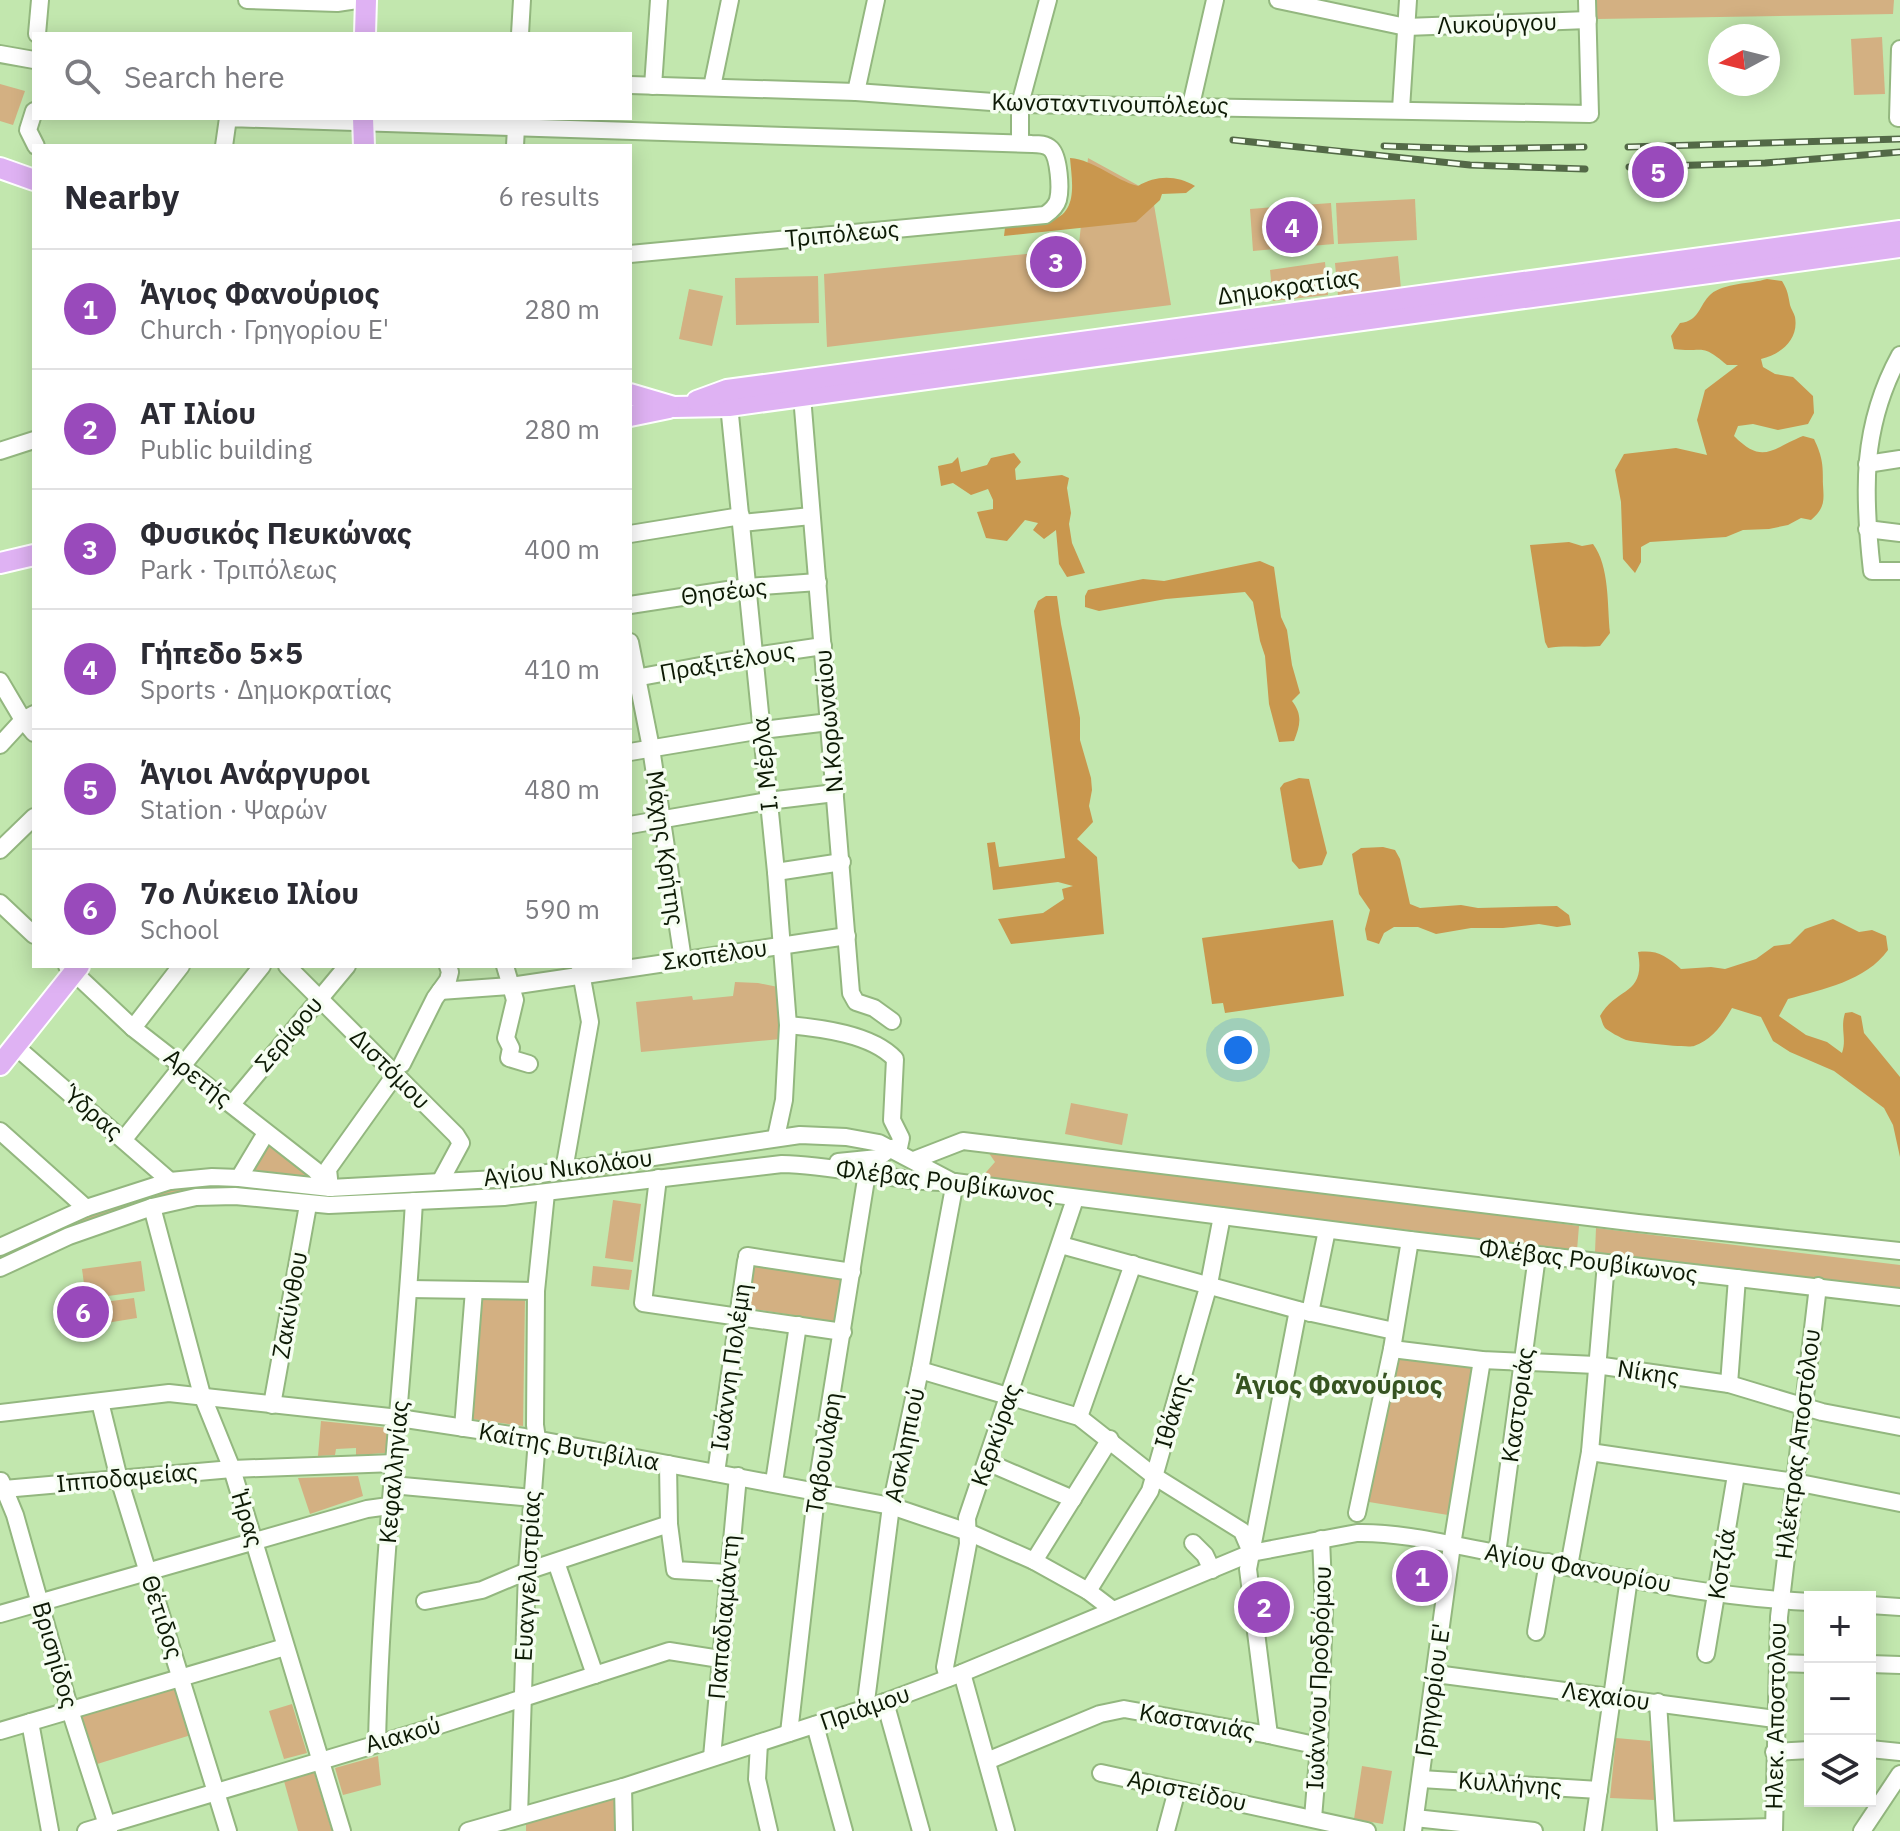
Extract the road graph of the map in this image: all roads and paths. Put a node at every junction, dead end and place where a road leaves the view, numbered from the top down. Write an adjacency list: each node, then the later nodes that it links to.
1 (40, 0): 16 (street)
2 (247, 0): 3 (street)
3 (357, 0)
4 (366, 0): 17 (main road)
5 (522, 0): 18 (street)
6 (659, 0): 23 (street)
7 (730, 0): 24 (street)
8 (876, 0): 25 (street)
9 (1048, 0): 26 (street)
10 (1215, 0): 27 (street)
11 (1278, 0): 15 (street)
12 (1408, 0): 15 (street)
13 (1587, 0): 14 (street)
14 (1588, 20): 15 (street, Λυκούργου); 28 (street, Κωνσταντινουπόλεως)
15 (1406, 27): 28 (street)
16 (37, 32)
17 (365, 32)
18 (520, 32)
19 (1900, 49): 30 (street)
20 (0, 54): 21 (street)
21 (32, 60)
22 (632, 85): 23 (street, Κωνσταντινουπόλεως)
23 (653, 86): 24 (street, Κωνσταντινουπόλεως)
24 (712, 87): 25 (street, Κωνσταντινουπόλεως)
25 (856, 92): 26 (street, Κωνσταντινουπόλεως)
26 (1020, 104): 27 (street, Κωνσταντινουπόλεως); 34 (street)
27 (1191, 105): 28 (street, Κωνσταντινουπόλεως)
28 (1401, 109)
29 (32, 117): 35 (street)
30 (1899, 118)
31 (228, 120): 36 (street)
32 (363, 120): 33 (street, Κωνσταντινουπόλεως); 37 (main road)
33 (516, 127): 34 (street, Κωνσταντινουπόλεως); 38 (street)
34 (1020, 143): 41 (street, Κωνσταντινουπόλεως)
35 (35, 144)
36 (224, 144)
37 (364, 144)
38 (515, 144)
39 (0, 168): 40 (main road)
40 (32, 179)
41 (1053, 210): 44 (street, Τριπόλεως)
42 (1900, 231): 49 (main road, Δημοκρατίας)
43 (1900, 247): 48 (main road, Δημοκρατίας)
44 (632, 254)
45 (1900, 355): 46 (street)
46 (1894, 374): 55 (street)
47 (632, 394): 50 (main road, Δημοκρατίας)
48 (802, 396): 49 (main road, Δημοκρατίας); 56 (street, Ν.Κορωναίου)
49 (728, 398): 50 (main road, Δημοκρατίας); 57 (street, Ι. Μέρλα)
50 (680, 406): 51 (main road)
51 (632, 416)
52 (32, 441): 53 (street)
53 (0, 451)
54 (1900, 459): 55 (street)
55 (1867, 464): 58 (street)
56 (811, 516): 57 (street); 64 (street, Ν.Κορωναίου)
57 (741, 520): 60 (street); 65 (street, Ι. Μέρλα)
58 (1867, 529): 59 (street); 63 (street)
59 (1900, 533)
60 (632, 534)
61 (32, 555): 62 (main road)
62 (0, 563)
63 (1900, 571)
64 (818, 582): 65 (street, Θησέως); 67 (street, Ν.Κορωναίου)
65 (747, 587): 66 (street, Θησέως); 68 (street, Ι. Μέρλα)
66 (632, 605)
67 (823, 646): 68 (street, Πραξιτέλους); 71 (street, Ν.Κορωναίου)
68 (754, 656): 69 (street, Πραξιτέλους); 73 (street, Ι. Μέρλα)
69 (634, 679): 75 (street, Μάχης Κρήτης)
70 (0, 681): 72 (street)
71 (829, 722): 73 (street); 77 (street, Ν.Κορωναίου)
72 (30, 723): 74 (street)
73 (762, 730): 75 (street); 78 (street, Ι. Μέρλα)
74 (0, 745)
75 (651, 748): 76 (street); 80 (street, Μάχης Κρήτης)
76 (632, 752)
77 (835, 793): 78 (street); 83 (street, Ν.Κορωναίου)
78 (768, 801): 80 (street); 84 (street, Ι. Μέρλα)
79 (32, 819): 82 (street)
80 (661, 819): 81 (street); 89 (street, Μάχης Κρήτης)
81 (632, 825)
82 (0, 850)
83 (842, 862): 84 (street); 87 (street, Ν.Κορωναίου)
84 (776, 872): 88 (street, Ι. Μέρλα)
85 (0, 904): 86 (street)
86 (32, 933)
87 (847, 936): 88 (street, Σκοπέλου); 103 (street, Ν.Κορωναίου)
88 (782, 945): 89 (street, Σκοπέλου); 104 (street, Ι. Μέρλα)
89 (683, 960): 90 (street, Σκοπέλου)
90 (632, 966)
91 (73, 968): 105 (street, Αρετής); 106 (main road)
92 (179, 968): 105 (street)
93 (260, 968): 109 (street)
94 (289, 968): 102 (street, Διστόμου)
95 (345, 968): 102 (street, Σερίφου)
96 (449, 968): 101 (street)
97 (506, 968): 100 (street)
98 (609, 968): 99 (street, Σκοπέλου)
99 (581, 971): 100 (street, Σκοπέλου); 119 (street)
100 (511, 986): 101 (street, Σκοπέλου); 107 (street)
101 (438, 995): 110 (street)
102 (319, 998): 110 (street, Διστόμου); 111 (street, Σερίφου)
103 (892, 1021)
104 (788, 1025): 114 (street, Ι. Μέρλα); 116 (street)
105 (133, 1028): 109 (street, Αρετής)
106 (15, 1046): 108 (main road); 115 (street, Ύδρας)
107 (529, 1064)
108 (0, 1065)
109 (183, 1067): 111 (street, Αρετής); 115 (street)
110 (398, 1070): 124 (street, Διστόμου); 126 (street)
111 (232, 1104): 113 (street, Αρετής)
112 (0, 1131): 132 (street)
113 (266, 1133): 121 (street); 126 (street, Αρετής)
114 (776, 1137): 116 (street, Αγίου Νικολάου); 119 (street, Αγίου Νικολάου)
115 (124, 1139): 123 (street, Ύδρας)
116 (895, 1150): 117 (street, Αγίου Νικολάου); 118 (street)
117 (914, 1160): 125 (street, Αγίου Νικολάου); 138 (street)
118 (817, 1165): 120 (street, Φλέβας Ρουβίκωνος); 122 (street, Φλέβας Ρουβίκωνος)
119 (564, 1170): 124 (street, Αγίου Νικολάου)
120 (867, 1173): 125 (street, Φλέβας Ρουβίκωνος); 143 (street, Ταβουλάρη)
121 (239, 1178): 123 (street, Αγίου Νικολάου); 126 (street, Αγίου Νικολάου)
122 (658, 1178): 127 (street, Φλέβας Ρουβίκωνος); 152 (street)
123 (170, 1181): 132 (street)
124 (440, 1182): 126 (street, Αγίου Νικολάου)
125 (955, 1182): 128 (street, Φλέβας Ρουβίκωνος); 160 (street, Ασκληπιού)
126 (330, 1188)
127 (546, 1193): 129 (street, Φλέβας Ρουβίκωνος); 149 (street, Ευαγγελιστρίας)
128 (1075, 1199): 133 (street, Φλέβας Ρουβίκωνος); 136 (street, Κερκύρας)
129 (414, 1201): 130 (street, Φλέβας Ρουβίκωνος); 147 (street, Κεφαλληνίας)
130 (308, 1205): 131 (street, Φλέβας Ρουβίκωνος); 165 (street, Ζακύνθου)
131 (152, 1207): 142 (street, Φλέβας Ρουβίκωνος); 162 (street, Ήρας)
132 (86, 1208): 137 (street)
133 (1222, 1216): 134 (street, Φλέβας Ρουβίκωνος); 145 (street, Ιθάκης)
134 (1327, 1230): 135 (street, Φλέβας Ρουβίκωνος); 151 (street)
135 (1410, 1240): 139 (street, Φλέβας Ρουβίκωνος); 154 (street)
136 (1061, 1245): 141 (street); 163 (street, Κερκύρας)
137 (0, 1247)
138 (1900, 1251)
139 (1537, 1256): 140 (street, Φλέβας Ρουβίκωνος); 158 (street, Καστοριάς)
140 (1606, 1263): 144 (street, Φλέβας Ρουβίκωνος); 159 (street)
141 (1133, 1264): 145 (street); 168 (street)
142 (0, 1268)
143 (852, 1272): 152 (street, Ιωάννη Πολέμη); 155 (street, Ταβουλάρη)
144 (1737, 1278): 146 (street, Φλέβας Ρουβίκωνος); 161 (street)
145 (1209, 1284): 151 (street); 182 (street, Ιθάκης)
146 (1818, 1286): 150 (street, Φλέβας Ρουβίκωνος); 166 (street, Ηλέκτρας Αποστόλου)
147 (409, 1289): 148 (street); 169 (street, Κεφαλληνίας)
148 (474, 1290): 149 (street); 171 (street)
149 (536, 1291): 172 (street, Ευαγγελιστρίας)
150 (1900, 1297)
151 (1304, 1312): 154 (street); 202 (street)
152 (737, 1316): 153 (street); 179 (street, Ιωάννη Πολέμη)
153 (798, 1325): 155 (street); 184 (street)
154 (1394, 1331): 156 (street)
155 (843, 1332): 188 (street, Ταβουλάρη)
156 (1392, 1349): 157 (street, Νίκης); 194 (street)
157 (1482, 1360): 158 (street, Νίκης); 201 (street, Γρηγορίου Ε')
158 (1524, 1361): 159 (street, Νίκης); 203 (street, Καστοριάς)
159 (1596, 1365): 161 (street, Νίκης); 174 (street)
160 (920, 1370): 163 (street); 193 (street, Ασκληπιού)
161 (1729, 1384): 166 (street, Νίκης)
162 (202, 1395): 164 (street, Καίτης Βυτιβίλια); 165 (street, Καίτης Βυτιβίλια); 178 (street, Ήρας)
163 (1010, 1395): 168 (street); 175 (street, Κερκύρας)
164 (100, 1402): 167 (street, Καίτης Βυτιβίλια); 183 (street, Θέτιδος)
165 (272, 1405): 169 (street, Καίτης Βυτιβίλια)
166 (1804, 1406): 170 (street, Νίκης); 185 (street, Ηλέκτρας Αποστόλου)
167 (0, 1413)
168 (1079, 1417): 173 (street)
169 (399, 1418): 171 (street, Καίτης Βυτιβίλια); 176 (street, Κεφαλληνίας)
170 (1900, 1427)
171 (463, 1428): 172 (street, Καίτης Βυτιβίλια)
172 (537, 1439): 177 (street, Καίτης Βυτιβίλια); 189 (street, Ευαγγελιστρίας)
173 (1110, 1439): 182 (street); 190 (street)
174 (1590, 1452): 180 (street); 207 (street)
175 (987, 1462): 190 (street); 197 (street, Κερκύρας)
176 (395, 1463): 178 (street, Ιπποδαμείας); 187 (street, Κεφαλληνίας)
177 (668, 1464): 179 (street, Καίτης Βυτιβίλια); 196 (street)
178 (232, 1469): 183 (street, Ιπποδαμείας); 199 (street, Ήρας)
179 (716, 1473): 181 (street, Καίτης Βυτιβίλια)
180 (1736, 1475): 185 (street); 214 (street, Κοτζιά)
181 (738, 1476): 184 (street, Καίτης Βυτιβίλια); 211 (street, Παπαδιαμάντη)
182 (1154, 1476): 202 (street); 213 (street, Ιθάκης)
183 (119, 1479): 186 (street, Ιπποδαμείας); 210 (street, Θέτιδος)
184 (774, 1482): 188 (street, Καίτης Βυτιβίλια)
185 (1795, 1482): 191 (street); 216 (street, Ηλέκτρας Αποστόλου)
186 (2, 1484): 195 (street, Βρισηίδος)
187 (392, 1485): 189 (street); 192 (street, Κεφαλληνίας)
188 (817, 1491): 193 (street, Καίτης Βυτιβίλια); 245 (street, Ταβουλάρη)
189 (533, 1498): 209 (street, Ευαγγελιστρίας)
190 (1073, 1499): 204 (street)
191 (1900, 1503)
192 (389, 1506): 199 (street); 247 (street, Κεφαλληνίας)
193 (891, 1506): 197 (street, Καίτης Βυτιβίλια); 239 (street, Ασκληπιού)
194 (1357, 1513)
195 (8, 1515): 217 (street, Βρισηίδος)
196 (669, 1524): 205 (street); 211 (street)
197 (968, 1532): 204 (street, Καίτης Βυτιβίλια); 234 (street, Κερκύρας)
198 (1321, 1539): 201 (street, Αγίου Φανουρίου); 202 (street, Αγίου Φανουρίου); 249 (street, Ιωάννου Προδρόμου)
199 (254, 1541): 210 (street); 224 (street, Ήρας)
200 (1193, 1543): 208 (street)
201 (1452, 1545): 203 (street, Αγίου Φανουρίου); 231 (street, Γρηγορίου Ε')
202 (1251, 1553): 208 (street, Πριάμου); 246 (street)
203 (1497, 1554): 206 (street, Αγίου Φανουρίου)
204 (1034, 1561): 213 (street, Καίτης Βυτιβίλια)
205 (556, 1562): 209 (street); 232 (street)
206 (1548, 1562): 207 (street, Αγίου Φανουρίου); 223 (street)
207 (1569, 1566): 212 (street, Αγίου Φανουρίου)
208 (1212, 1570): 221 (street, Πριάμου)
209 (527, 1571): 215 (street); 236 (street, Ευαγγελιστρίας)
210 (148, 1572): 217 (street); 233 (street, Θέτιδος)
211 (728, 1573): 226 (street, Παπαδιαμάντη)
212 (1629, 1578): 214 (street, Αγίου Φανουρίου); 235 (street)
213 (1088, 1591): 221 (street, Καίτης Βυτιβίλια)
214 (1717, 1593): 216 (street, Αγίου Φανουρίου); 225 (street, Κοτζιά)
215 (425, 1601)
216 (1780, 1601): 218 (street, Αγίου Φανουρίου); 227 (street, Ηλεκ. Αποστολου)
217 (39, 1602): 222 (street); 240 (street, Βρισηίδος)
218 (1804, 1602)
219 (1876, 1605): 220 (street)
220 (1900, 1607)
221 (1113, 1610): 234 (street, Πριάμου)
222 (0, 1614)
223 (1536, 1632)
224 (285, 1647): 233 (street); 255 (street, Ήρας)
225 (1706, 1654)
226 (720, 1659): 232 (street, Αιακού); 254 (street, Παπαδιαμάντη)
227 (1778, 1663): 228 (street); 241 (street, Ηλεκ. Αποστολου)
228 (1804, 1664)
229 (1876, 1664): 230 (street)
230 (1900, 1665)
231 (1436, 1674): 235 (street, Λεχαίου); 259 (street, Γρηγορίου Ε')
232 (595, 1675): 236 (street, Αιακού)
233 (181, 1676): 240 (street); 263 (street, Θέτιδος)
234 (955, 1676): 237 (street, Πριάμου); 256 (street, Κερκύρας)
235 (1611, 1696): 238 (street, Λεχαίου); 262 (street)
236 (521, 1699): 247 (street, Αιακού); 264 (street, Ευαγγελιστρίας)
237 (885, 1702): 239 (street, Πριάμου); 278 (street)
238 (1658, 1702): 241 (street, Λεχαίου); 269 (street)
239 (865, 1709): 243 (street, Πριάμου)
240 (70, 1710): 242 (street); 267 (street, Βρισηίδος)
241 (1775, 1719): 252 (street, Ηλεκ. Αποστολου)
242 (30, 1722): 244 (street); 270 (street)
243 (815, 1725): 245 (street, Πριάμου); 277 (street)
244 (0, 1731)
245 (789, 1733): 248 (street, Πριάμου)
246 (1269, 1735): 249 (street, Καστανιάς); 256 (street, Καστανιάς)
247 (377, 1743): 255 (street, Αιακού)
248 (759, 1743): 254 (street, Πριάμου); 276 (street)
249 (1319, 1746): 265 (street, Ιωάννου Προδρόμου)
250 (1804, 1750): 252 (street)
251 (1876, 1750): 253 (street)
252 (1774, 1752): 268 (street, Ηλεκ. Αποστολου)
253 (1900, 1752)
254 (712, 1757): 260 (street, Πριάμου)
255 (319, 1760): 263 (street, Αιακού); 273 (street, Ήρας)
256 (987, 1761): 279 (street, Κερκύρας)
257 (1101, 1773): 261 (street, Αριστείδου)
258 (1900, 1774): 284 (street)
259 (1421, 1779): 262 (street, Κυλλήνης); 266 (street, Γρηγορίου Ε')
260 (623, 1787): 264 (street, Πριάμου); 275 (street)
261 (1177, 1790): 265 (street, Αριστείδου); 280 (street)
262 (1599, 1790): 283 (street)
263 (215, 1792): 267 (street, Αιακού); 272 (street, Θέτιδος)
264 (519, 1816): 274 (street, Πριάμου)
265 (1313, 1818): 281 (street, Αριστείδου)
266 (1414, 1824): 282 (street)
267 (108, 1828): 271 (street, Αιακού)
268 (1774, 1829): 269 (street)
269 (1666, 1830)
270 (50, 1831)
271 (86, 1831)
272 (228, 1831)
273 (342, 1831)
274 (468, 1831)
275 (624, 1831)
276 (769, 1831)
277 (844, 1831)
278 (921, 1831)
279 (1006, 1831)
280 (1166, 1831)
281 (1367, 1831)
282 (1534, 1831)
283 (1593, 1831)
284 (1862, 1831)

